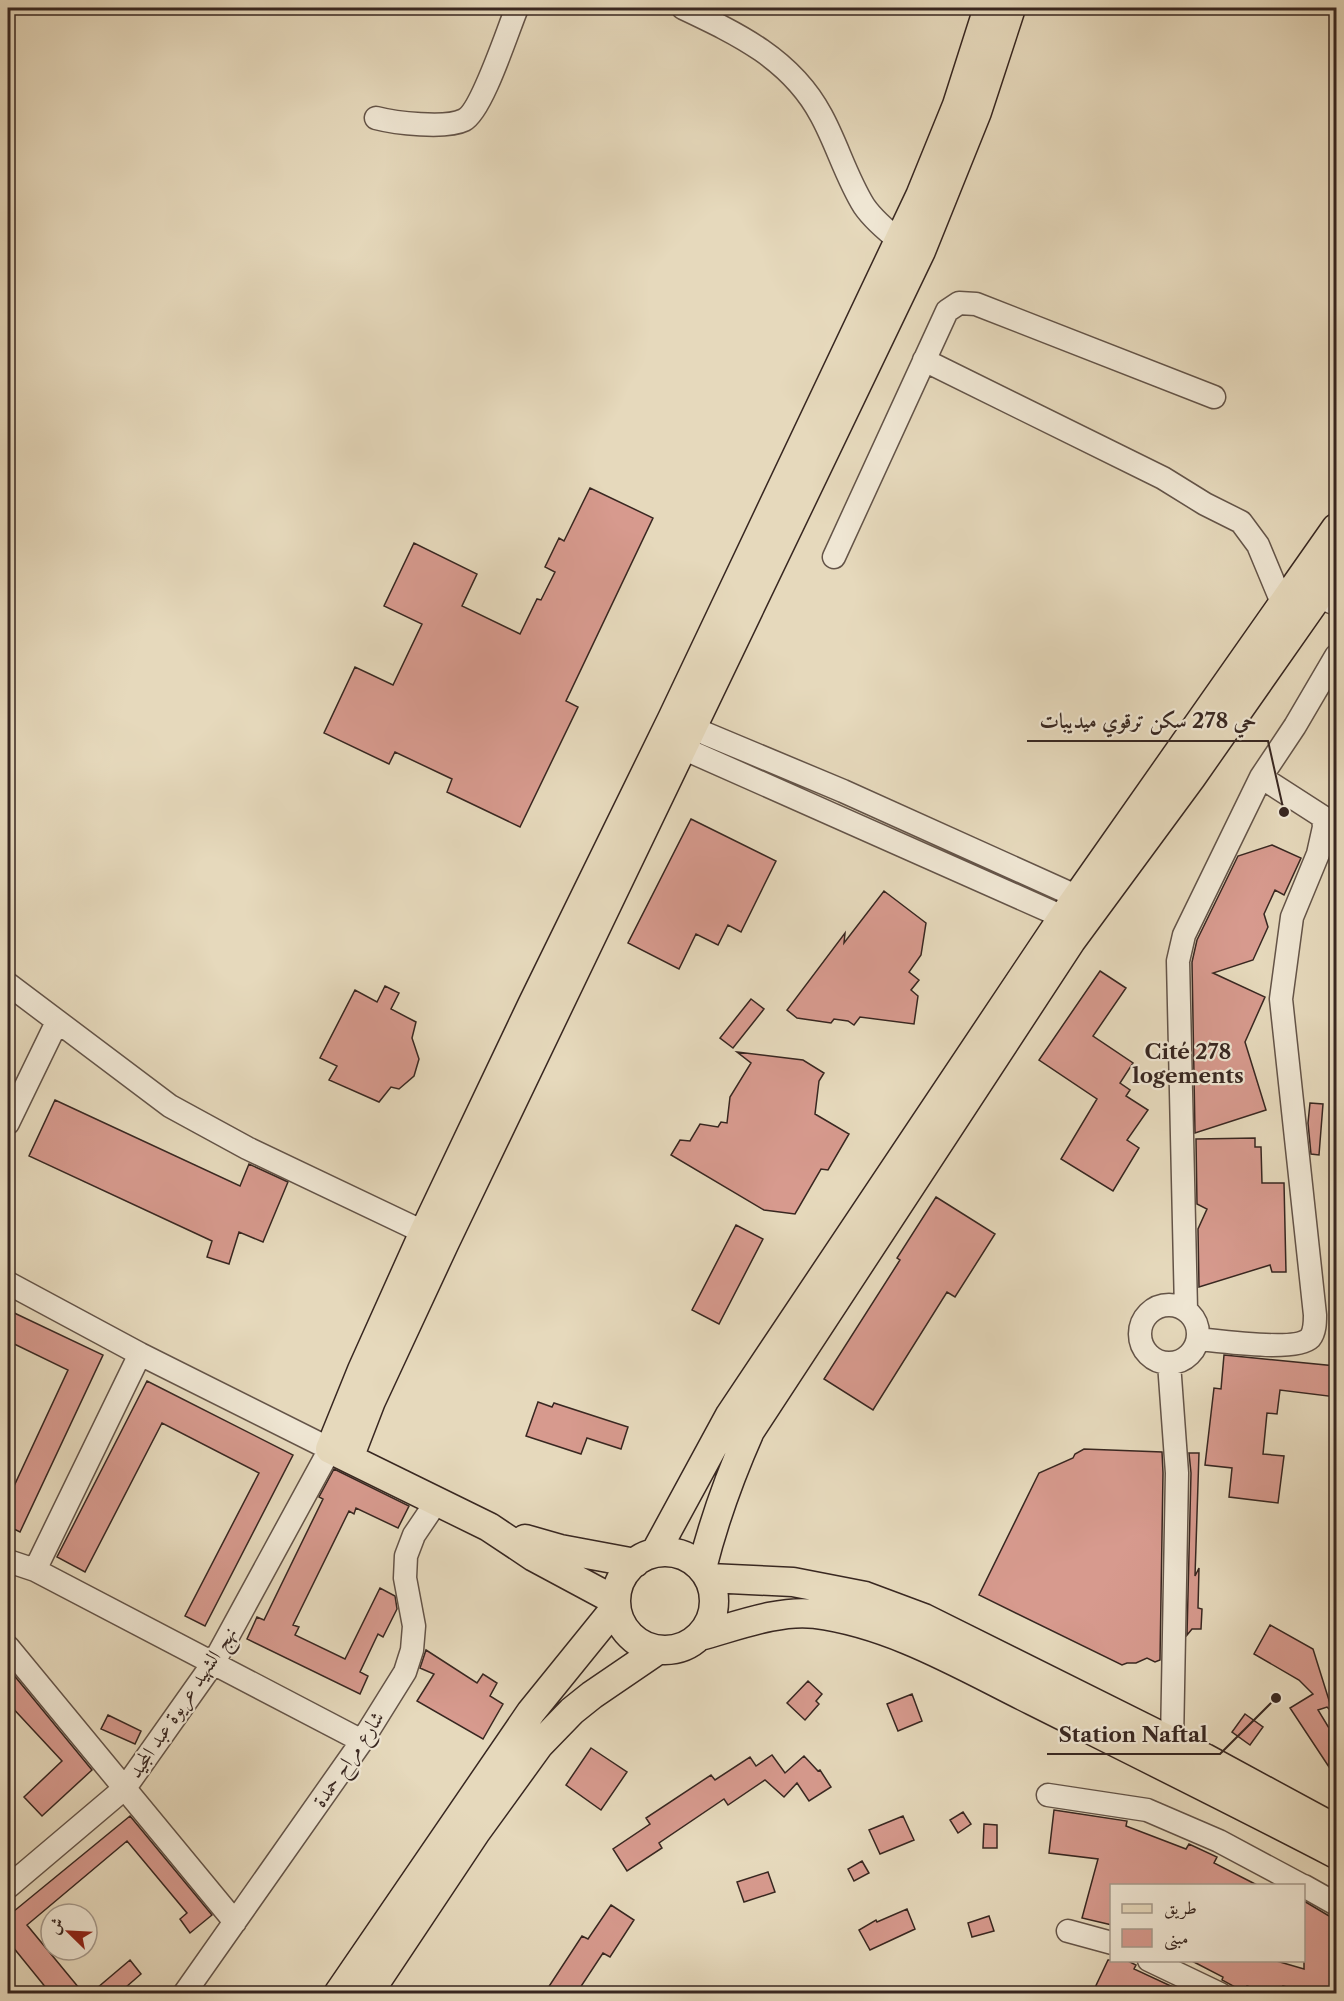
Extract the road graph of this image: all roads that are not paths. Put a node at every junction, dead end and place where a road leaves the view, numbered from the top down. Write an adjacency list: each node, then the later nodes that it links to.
1 (517, 8): 5 (street)
2 (683, 8): 6 (street)
3 (988, 8): 6 (main road)
4 (1011, 8): 7 (main road)
5 (376, 118)
6 (900, 241): 7 (main road)
7 (862, 349): 16 (main road)
8 (924, 360): 9 (street); 11 (street); 14 (street)
9 (1214, 398)
10 (1336, 528): 14 (main road)
11 (834, 557)
12 (1336, 571): 13 (main road)
13 (1328, 601): 36 (main road)
14 (1283, 604): 20 (main road)
15 (1336, 656): 17 (street)
16 (677, 733): 18 (street); 19 (street); 24 (main road)
17 (1261, 777): 26 (street); 27 (street)
18 (843, 791): 19 (street); 20 (street)
19 (832, 813): 20 (street)
20 (1071, 907): 33 (main road)
21 (8, 984): 22 (street)
22 (57, 1022): 23 (street); 24 (street)
23 (8, 1123)
24 (435, 1237): 30 (main road)
25 (8, 1283): 28 (street)
26 (1186, 1310): 27 (street); 29 (street)
27 (1198, 1339): 29 (street)
28 (140, 1354): 30 (street); 35 (street)
29 (1169, 1363): 43 (street)
30 (339, 1453): 31 (main road); 41 (street, نهج الشهيد عريوة عبد المجيد)
31 (437, 1501): 32 (main road); 42 (street, شارع مراح حمدة)
32 (489, 1527): 33 (main road); 37 (main road)
33 (645, 1558): 36 (main road); 37 (main road)
34 (8, 1561): 35 (street)
35 (35, 1570): 41 (street)
36 (705, 1573): 38 (main road); 43 (main road)
37 (616, 1604): 40 (main road); 57 (main road)
38 (700, 1636): 40 (main road); 47 (main road)
39 (8, 1647): 44 (street)
40 (658, 1650): 58 (main road)
41 (214, 1662): 42 (street); 44 (street, نهج الشهيد عريوة عبد المجيد)
42 (362, 1741): 52 (street, شارع مراح حمدة)
43 (1172, 1742): 46 (main road)
44 (125, 1788): 49 (street, نهج الشهيد عريوة عبد المجيد); 52 (street)
45 (1048, 1796): 48 (street)
46 (1336, 1830)
47 (1336, 1854)
48 (1299, 1884)
49 (8, 1887)
50 (1305, 1887): 51 (street)
51 (1336, 1904)
52 (235, 1922): 56 (street, شارع مراح حمدة)
53 (1068, 1931): 54 (street)
54 (1110, 1942)
55 (1153, 1962): 59 (street)
56 (184, 1994)
57 (338, 1994)
58 (368, 1994)
59 (1220, 1994)

